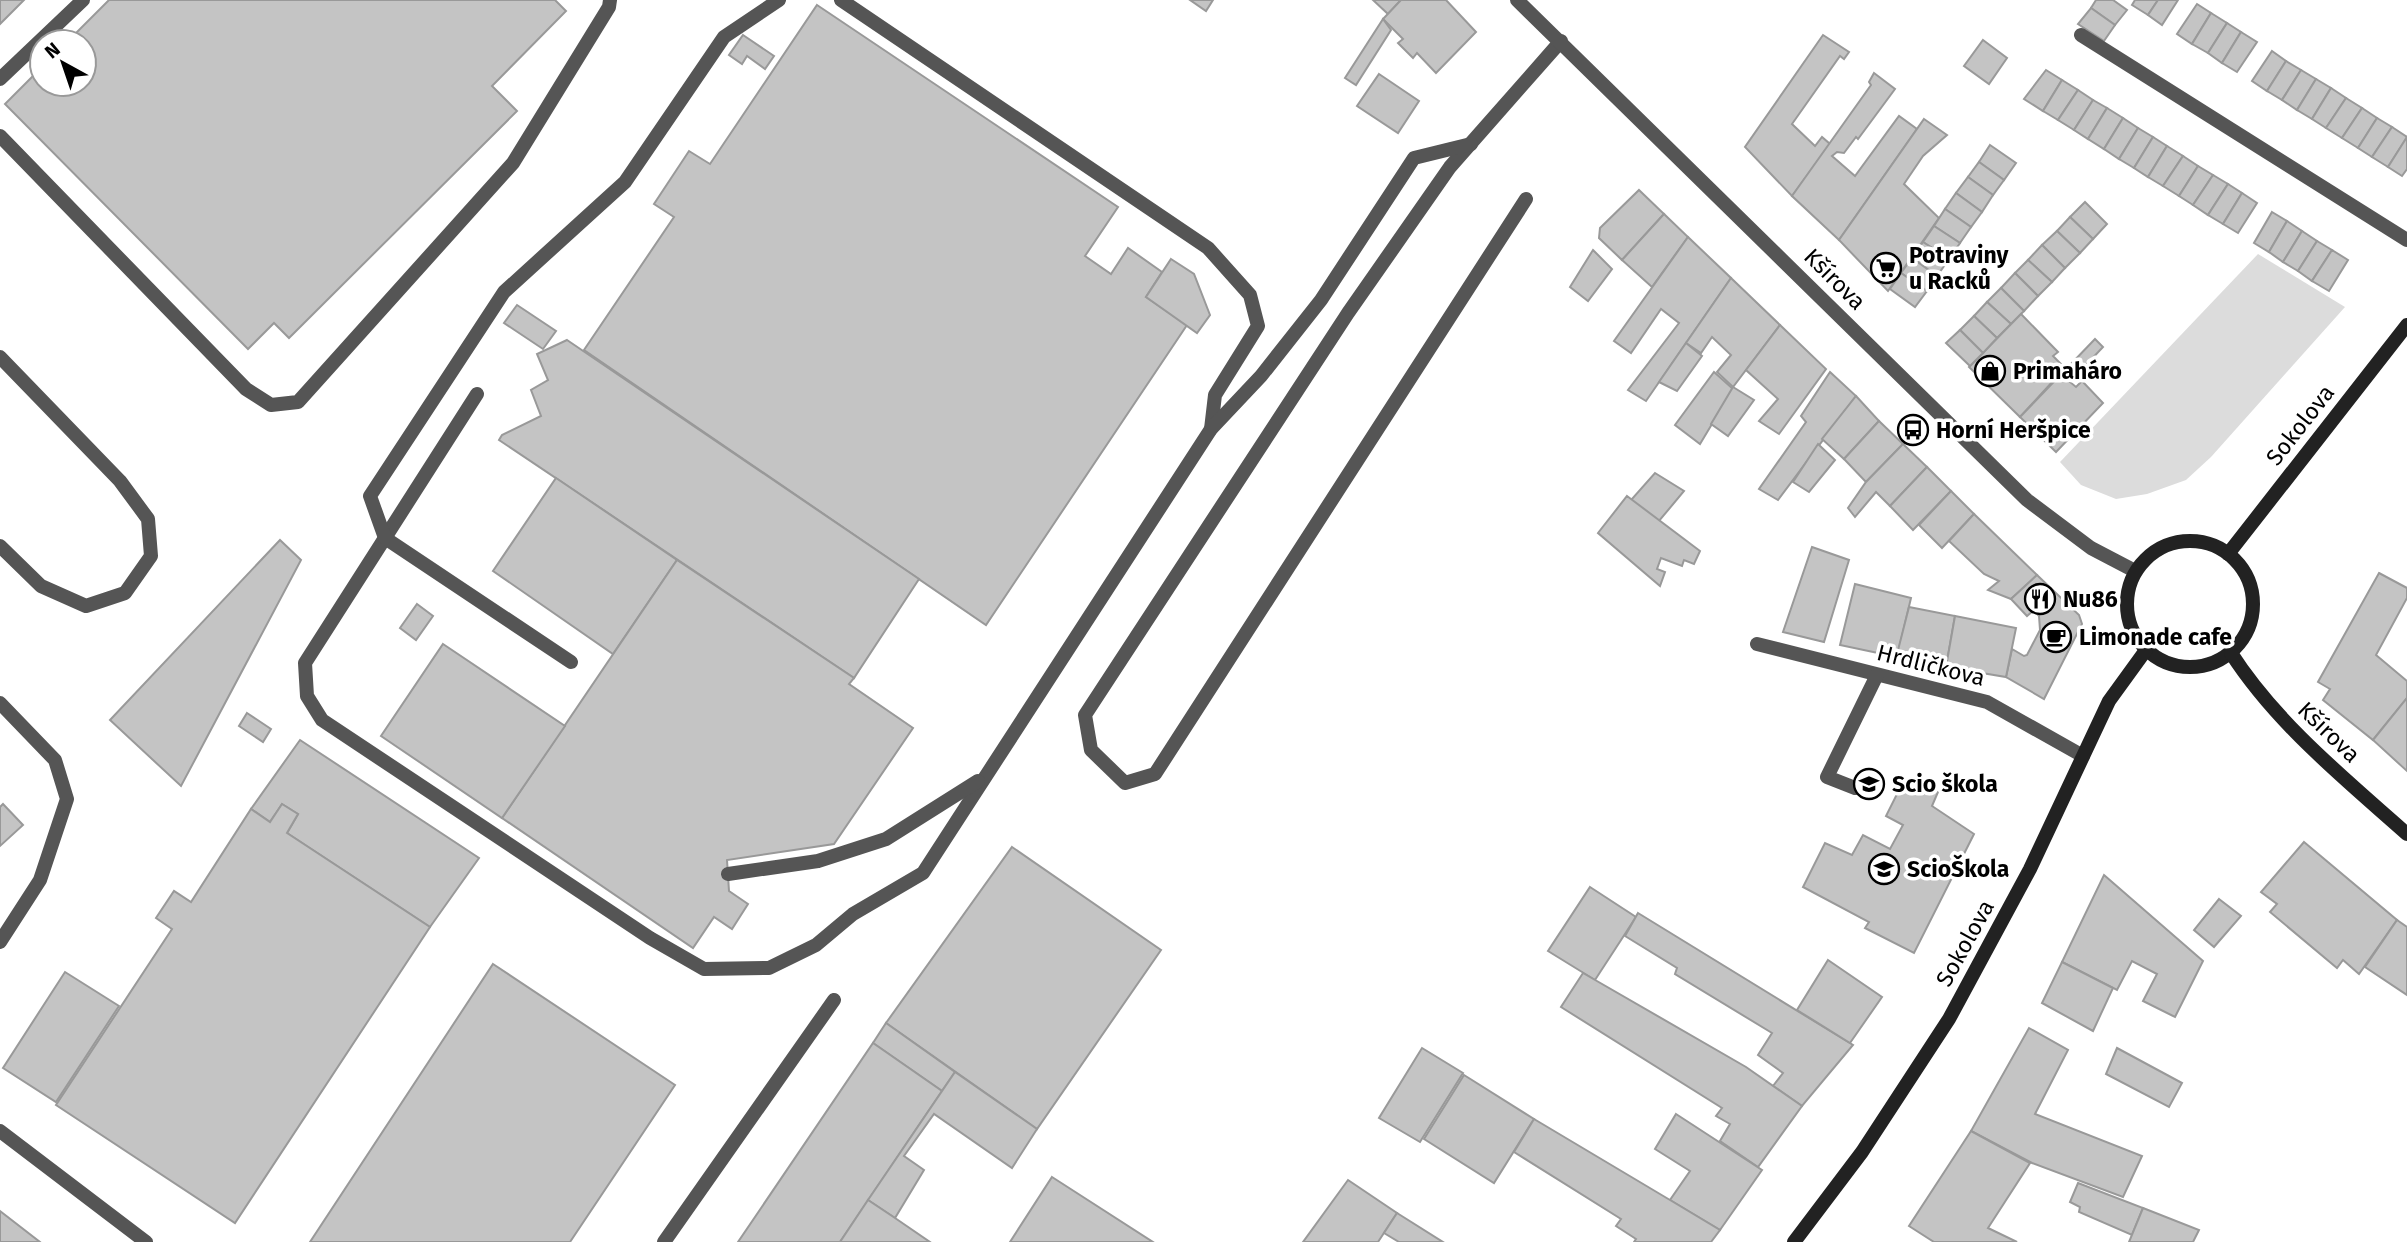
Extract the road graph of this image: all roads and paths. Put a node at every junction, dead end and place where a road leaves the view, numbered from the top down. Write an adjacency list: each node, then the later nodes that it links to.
1 (83, 0): 8 (street)
2 (610, 0): 9 (street)
3 (779, 0): 17 (street)
4 (841, 0): 16 (street)
5 (1517, 0): 7 (street, Kšírova)
6 (2081, 36): 12 (street)
7 (1561, 41): 10 (street); 20 (street, Kšírova)
8 (0, 79)
9 (0, 136)
10 (1471, 144): 11 (street); 16 (street)
11 (1526, 199)
12 (2407, 240)
13 (2407, 325): 19 (street, Sokolova)
14 (0, 357): 18 (street)
15 (477, 394): 17 (street)
16 (1211, 429): 28 (street)
17 (385, 538): 24 (street); 28 (street)
18 (0, 546)
19 (2228, 554): 20 (street); 23 (street)
20 (2135, 571): 22 (street)
21 (1757, 644): 25 (street, Hrdličkova)
22 (2146, 650): 23 (street); 27 (street, Sokolova)
23 (2231, 653): 30 (street, Kšírova)
24 (571, 662)
25 (1877, 675): 27 (street, Hrdličkova); 29 (street)
26 (0, 704): 32 (street)
27 (2083, 755): 37 (street, Sokolova)
28 (982, 779): 31 (street)
29 (1855, 788)
30 (2407, 834)
31 (728, 874)
32 (0, 942)
33 (834, 1000): 36 (street)
34 (0, 1131): 35 (street)
35 (146, 1242)
36 (664, 1242)
37 (1794, 1242)

